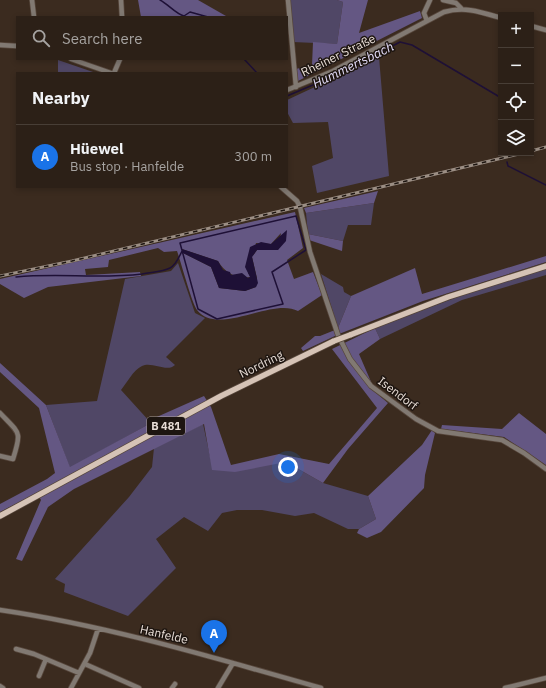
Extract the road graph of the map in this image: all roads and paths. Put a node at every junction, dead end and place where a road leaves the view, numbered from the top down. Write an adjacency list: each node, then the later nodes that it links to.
1 (32, 0): 7 (street)
2 (121, 0): 8 (street)
3 (288, 0): 19 (street, Rheiner Straße)
4 (430, 0): 10 (street)
5 (443, 0): 6 (street)
6 (461, 8): 9 (street, Rheiner Straße); 10 (street, Rheiner Straße)
7 (34, 16)
8 (122, 16)
9 (498, 17)
10 (427, 21): 19 (street, Rheiner Straße)
11 (534, 27): 12 (street)
12 (546, 30)
13 (0, 45): 14 (street)
14 (16, 46)
15 (74, 60): 17 (street)
16 (120, 60): 18 (street)
17 (108, 72)
18 (114, 72)
19 (296, 86): 20 (street, Rheiner Straße)
20 (288, 90)
21 (282, 188): 25 (street, Isendorf)
22 (546, 266): 26 (main road, Nordring / B 481, bridge)
23 (0, 413): 24 (street)
24 (0, 456)
25 (546, 469)
26 (0, 516)
27 (0, 610): 28 (street, Hanfelde)
28 (98, 629): 31 (street, Hanfelde); 32 (street)
29 (16, 649): 30 (street)
30 (46, 659): 33 (street); 34 (street)
31 (233, 663): 41 (street); 42 (street, Hanfelde)
32 (85, 664): 33 (street); 37 (street)
33 (80, 674): 39 (street)
34 (39, 676)
35 (546, 678): 43 (street)
36 (0, 686): 38 (street)
37 (130, 686): 40 (street)
38 (3, 688)
39 (72, 688)
40 (139, 688)
41 (218, 688)
42 (321, 688)
43 (506, 688)

